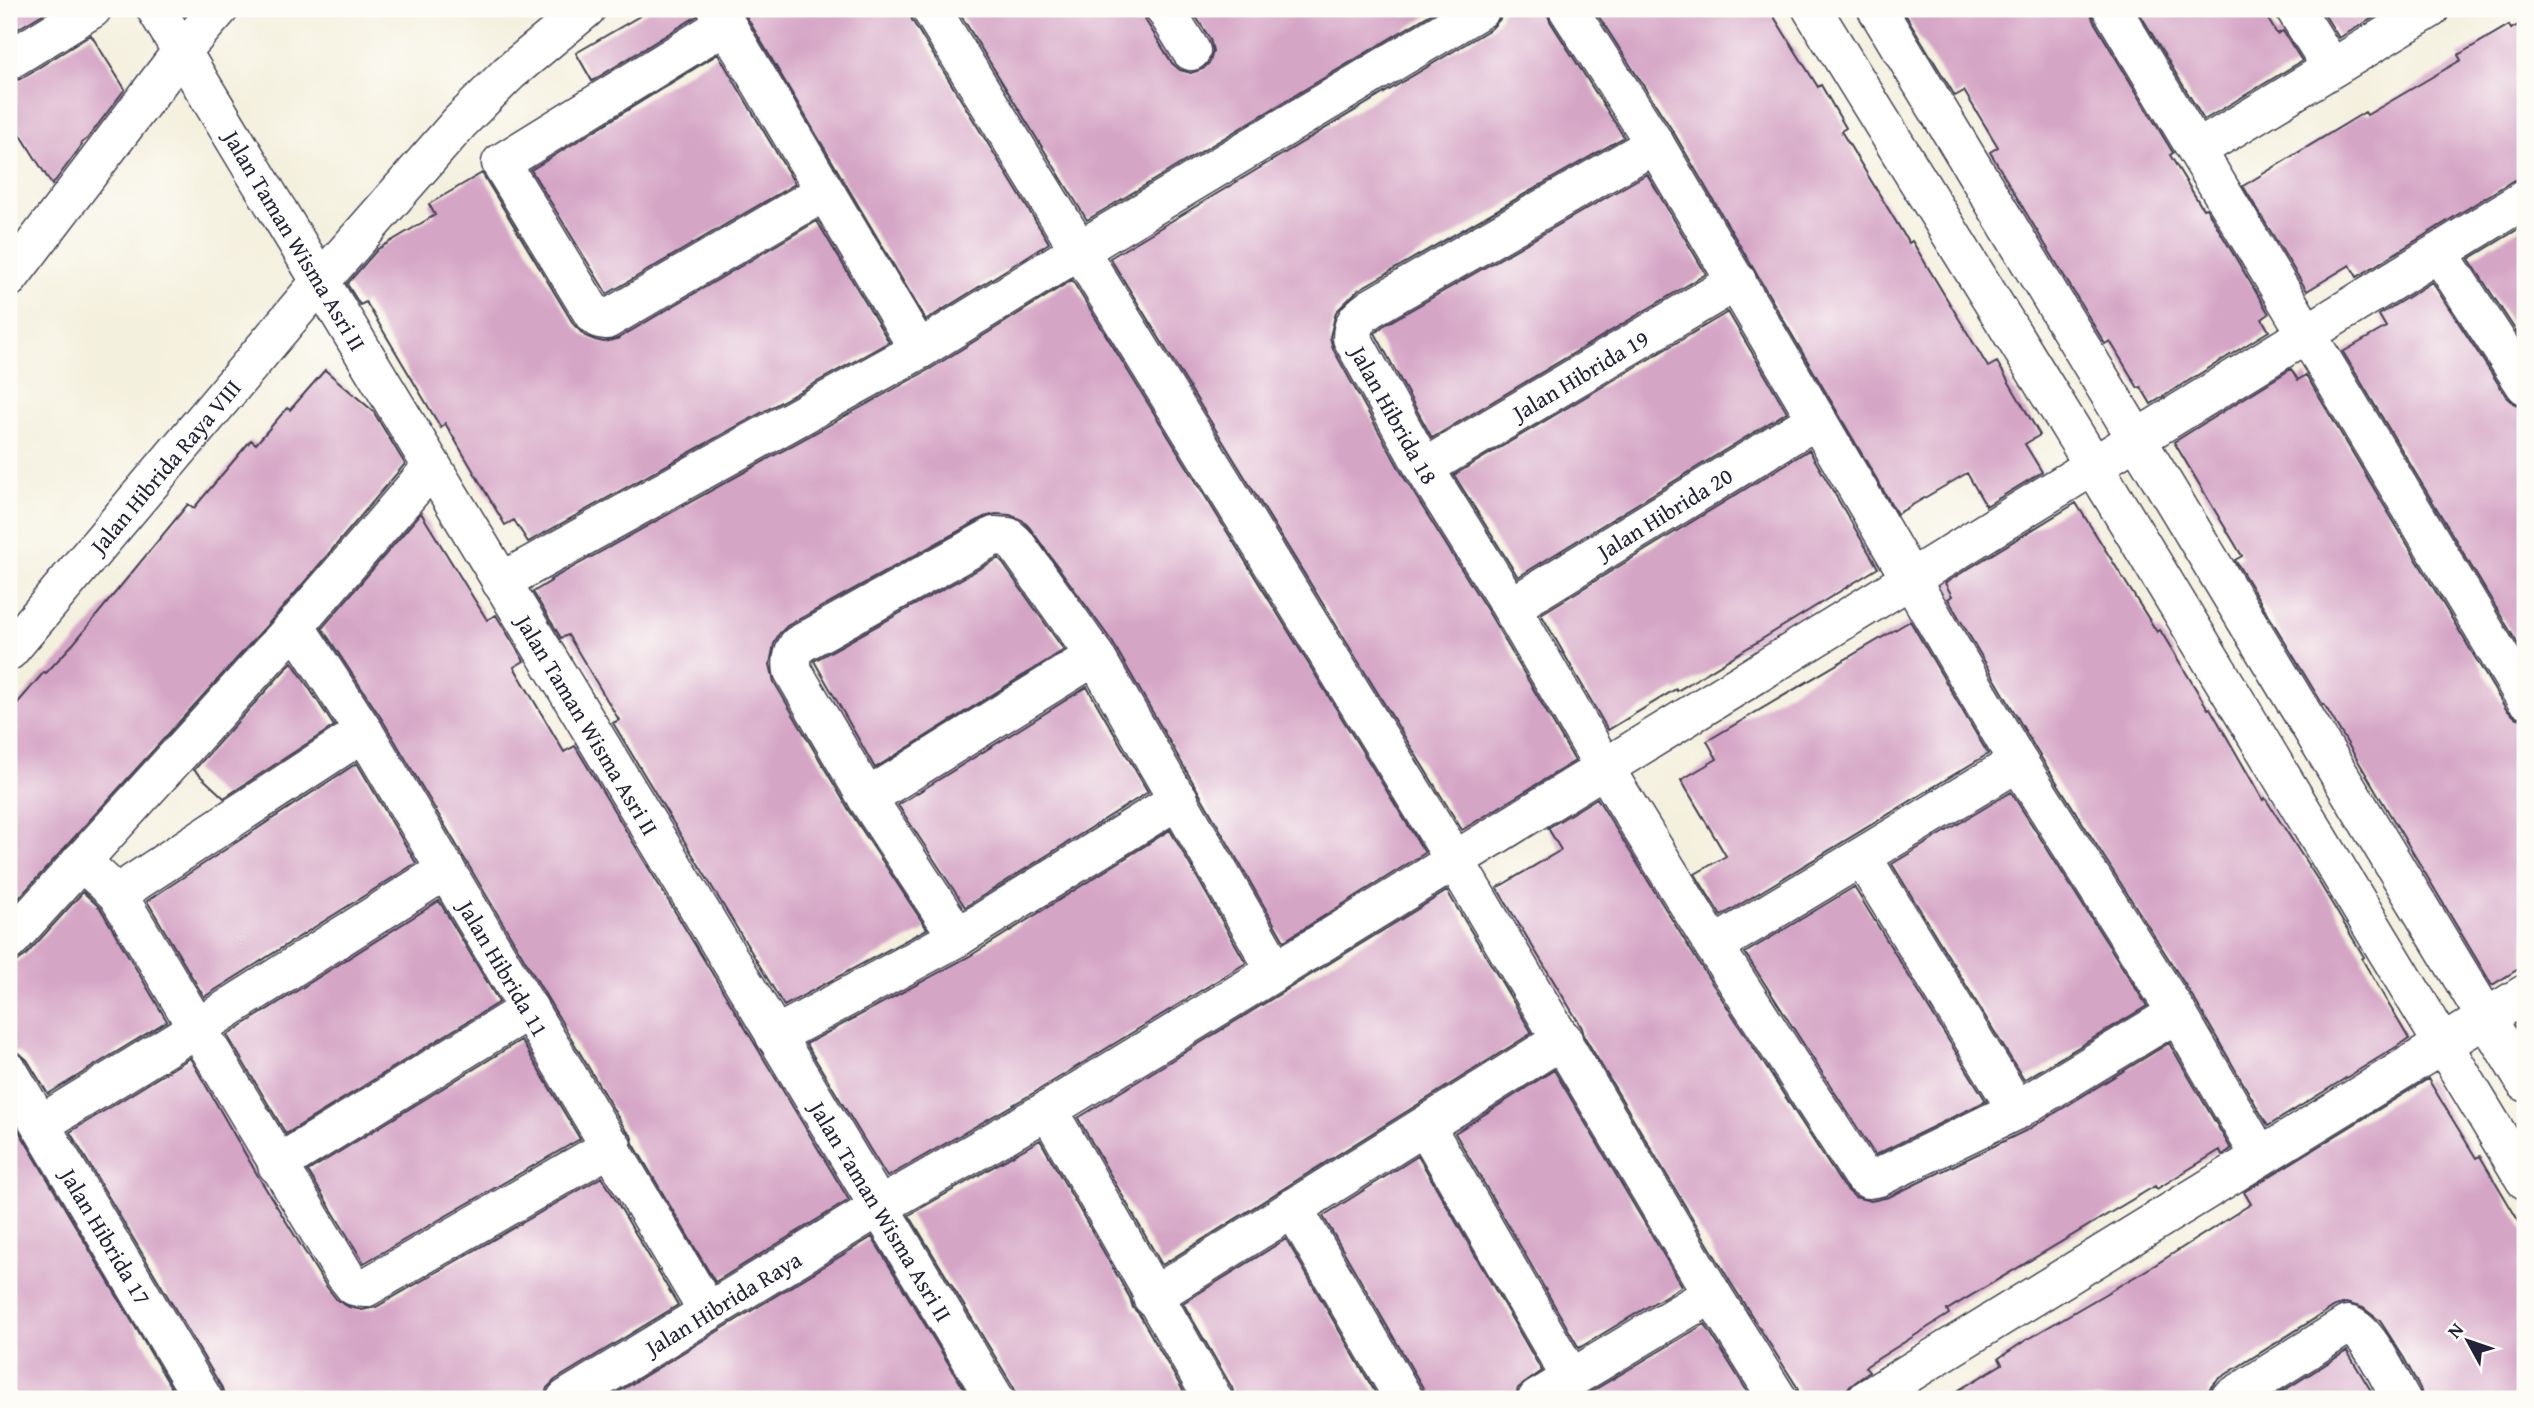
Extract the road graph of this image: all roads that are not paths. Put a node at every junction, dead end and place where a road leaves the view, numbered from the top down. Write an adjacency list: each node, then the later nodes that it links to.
1 (92, 9): 17 (street)
2 (156, 9): 16 (street, Jalan Taman Wisma Asri II)
3 (219, 9): 16 (street)
4 (586, 9): 19 (street, Jalan Hibrida Raya VIII)
5 (931, 9): 25 (street)
6 (1165, 9): 15 (street)
7 (1480, 9): 25 (street)
8 (1568, 9): 20 (street)
9 (1812, 9): 35 (street)
10 (1877, 9): 34 (street)
11 (2112, 9): 21 (street)
12 (2295, 9): 18 (street)
13 (2430, 9): 18 (street)
14 (722, 16): 22 (street); 23 (street)
15 (1191, 51)
16 (181, 52): 27 (street); 29 (street, Jalan Taman Wisma Asri II)
17 (9, 60)
18 (2332, 68): 21 (street)
19 (460, 122): 22 (street); 29 (street, Jalan Hibrida Raya VIII)
20 (1656, 144): 28 (street); 37 (street, Jalan Hibrida 18)
21 (2197, 150): 30 (street)
22 (501, 163): 23 (street)
23 (824, 192): 31 (street)
24 (2525, 199): 26 (street, Jalan Hibrida Raya)
25 (1078, 251): 31 (street); 51 (street)
26 (2439, 253): 30 (street, Jalan Hibrida Raya); 32 (street)
27 (9, 278)
28 (1737, 281): 33 (street); 37 (street, Jalan Hibrida 19)
29 (320, 282): 36 (street, Jalan Taman Wisma Asri II); 42 (street, Jalan Hibrida Raya VIII)
30 (2309, 334): 34 (street, Jalan Hibrida Raya); 44 (street)
31 (919, 350): 39 (street)
32 (2525, 385)
33 (1817, 419): 38 (street); 40 (street, Jalan Hibrida 20)
34 (2138, 440): 35 (street, Jalan Hibrida Raya); 62 (street)
35 (2094, 466): 38 (street, Jalan Hibrida Raya); 66 (street)
36 (432, 467): 39 (street, Jalan Taman Wisma Asri II); 41 (street)
37 (1424, 468): 40 (street, Jalan Hibrida 18)
38 (1909, 578): 46 (street); 47 (street, Jalan Hibrida Raya)
39 (502, 582): 64 (street, Jalan Taman Wisma Asri II)
40 (1511, 607): 47 (street, Jalan Hibrida 18)
41 (295, 626): 45 (street, Jalan Hibrida 11); 52 (street)
42 (9, 651)
43 (1094, 656): 48 (street); 48 (street); 49 (street)
44 (2525, 698)
45 (364, 732): 53 (street, Jalan Hibrida 11); 54 (street)
46 (2018, 762): 50 (street); 61 (street)
47 (1605, 769): 51 (street, Jalan Hibrida Raya); 57 (street, Jalan Hibrida 18)
48 (867, 798): 55 (street)
49 (1179, 799): 55 (street); 58 (street)
50 (1862, 857): 57 (street); 70 (street)
51 (1454, 859): 58 (street, Jalan Hibrida Raya); 65 (street)
52 (81, 861): 54 (street); 56 (street)
53 (446, 870): 60 (street, Jalan Hibrida 11); 63 (street)
54 (117, 894): 63 (street)
55 (958, 937): 64 (street)
56 (9, 941)
57 (1714, 946): 70 (street, Jalan Hibrida 18)
58 (1276, 971): 69 (street, Jalan Hibrida Raya)
59 (2525, 993): 62 (street)
60 (529, 1009): 73 (street, Jalan Hibrida 11); 75 (street)
61 (2177, 1013): 70 (street); 74 (street)
62 (2486, 1017): 66 (street); 68 (street)
63 (197, 1028): 71 (street); 75 (street)
64 (775, 1036): 77 (street, Jalan Taman Wisma Asri II)
65 (1563, 1039): 72 (street); 79 (street)
66 (2443, 1045): 74 (street); 76 (street)
67 (9, 1072): 71 (street, Jalan Hibrida 17)
68 (2525, 1082)
69 (1048, 1110): 77 (street, Jalan Hibrida Raya); 80 (street)
70 (2017, 1110)
71 (41, 1124): 83 (street, Jalan Hibrida 17)
72 (1426, 1127): 78 (street); 82 (street)
73 (612, 1146): 75 (street); 81 (street, Jalan Hibrida 11)
74 (2260, 1156): 90 (street)
75 (277, 1165)
76 (2525, 1180)
77 (879, 1207): 81 (street, Jalan Hibrida Raya); 85 (street, Jalan Taman Wisma Asri II)
78 (1293, 1208): 80 (street); 87 (street)
79 (1712, 1294): 82 (street); 89 (street)
80 (1152, 1297): 86 (street)
81 (708, 1312): 84 (street, Jalan Hibrida Raya)
82 (1572, 1378): 88 (street)
83 (203, 1399)
84 (566, 1399)
85 (995, 1399)
86 (1213, 1399)
87 (1404, 1399)
88 (1537, 1399)
89 (1777, 1399)
90 (1867, 1399)
91 (2229, 1399): 92 (street)
92 (2400, 1399)

